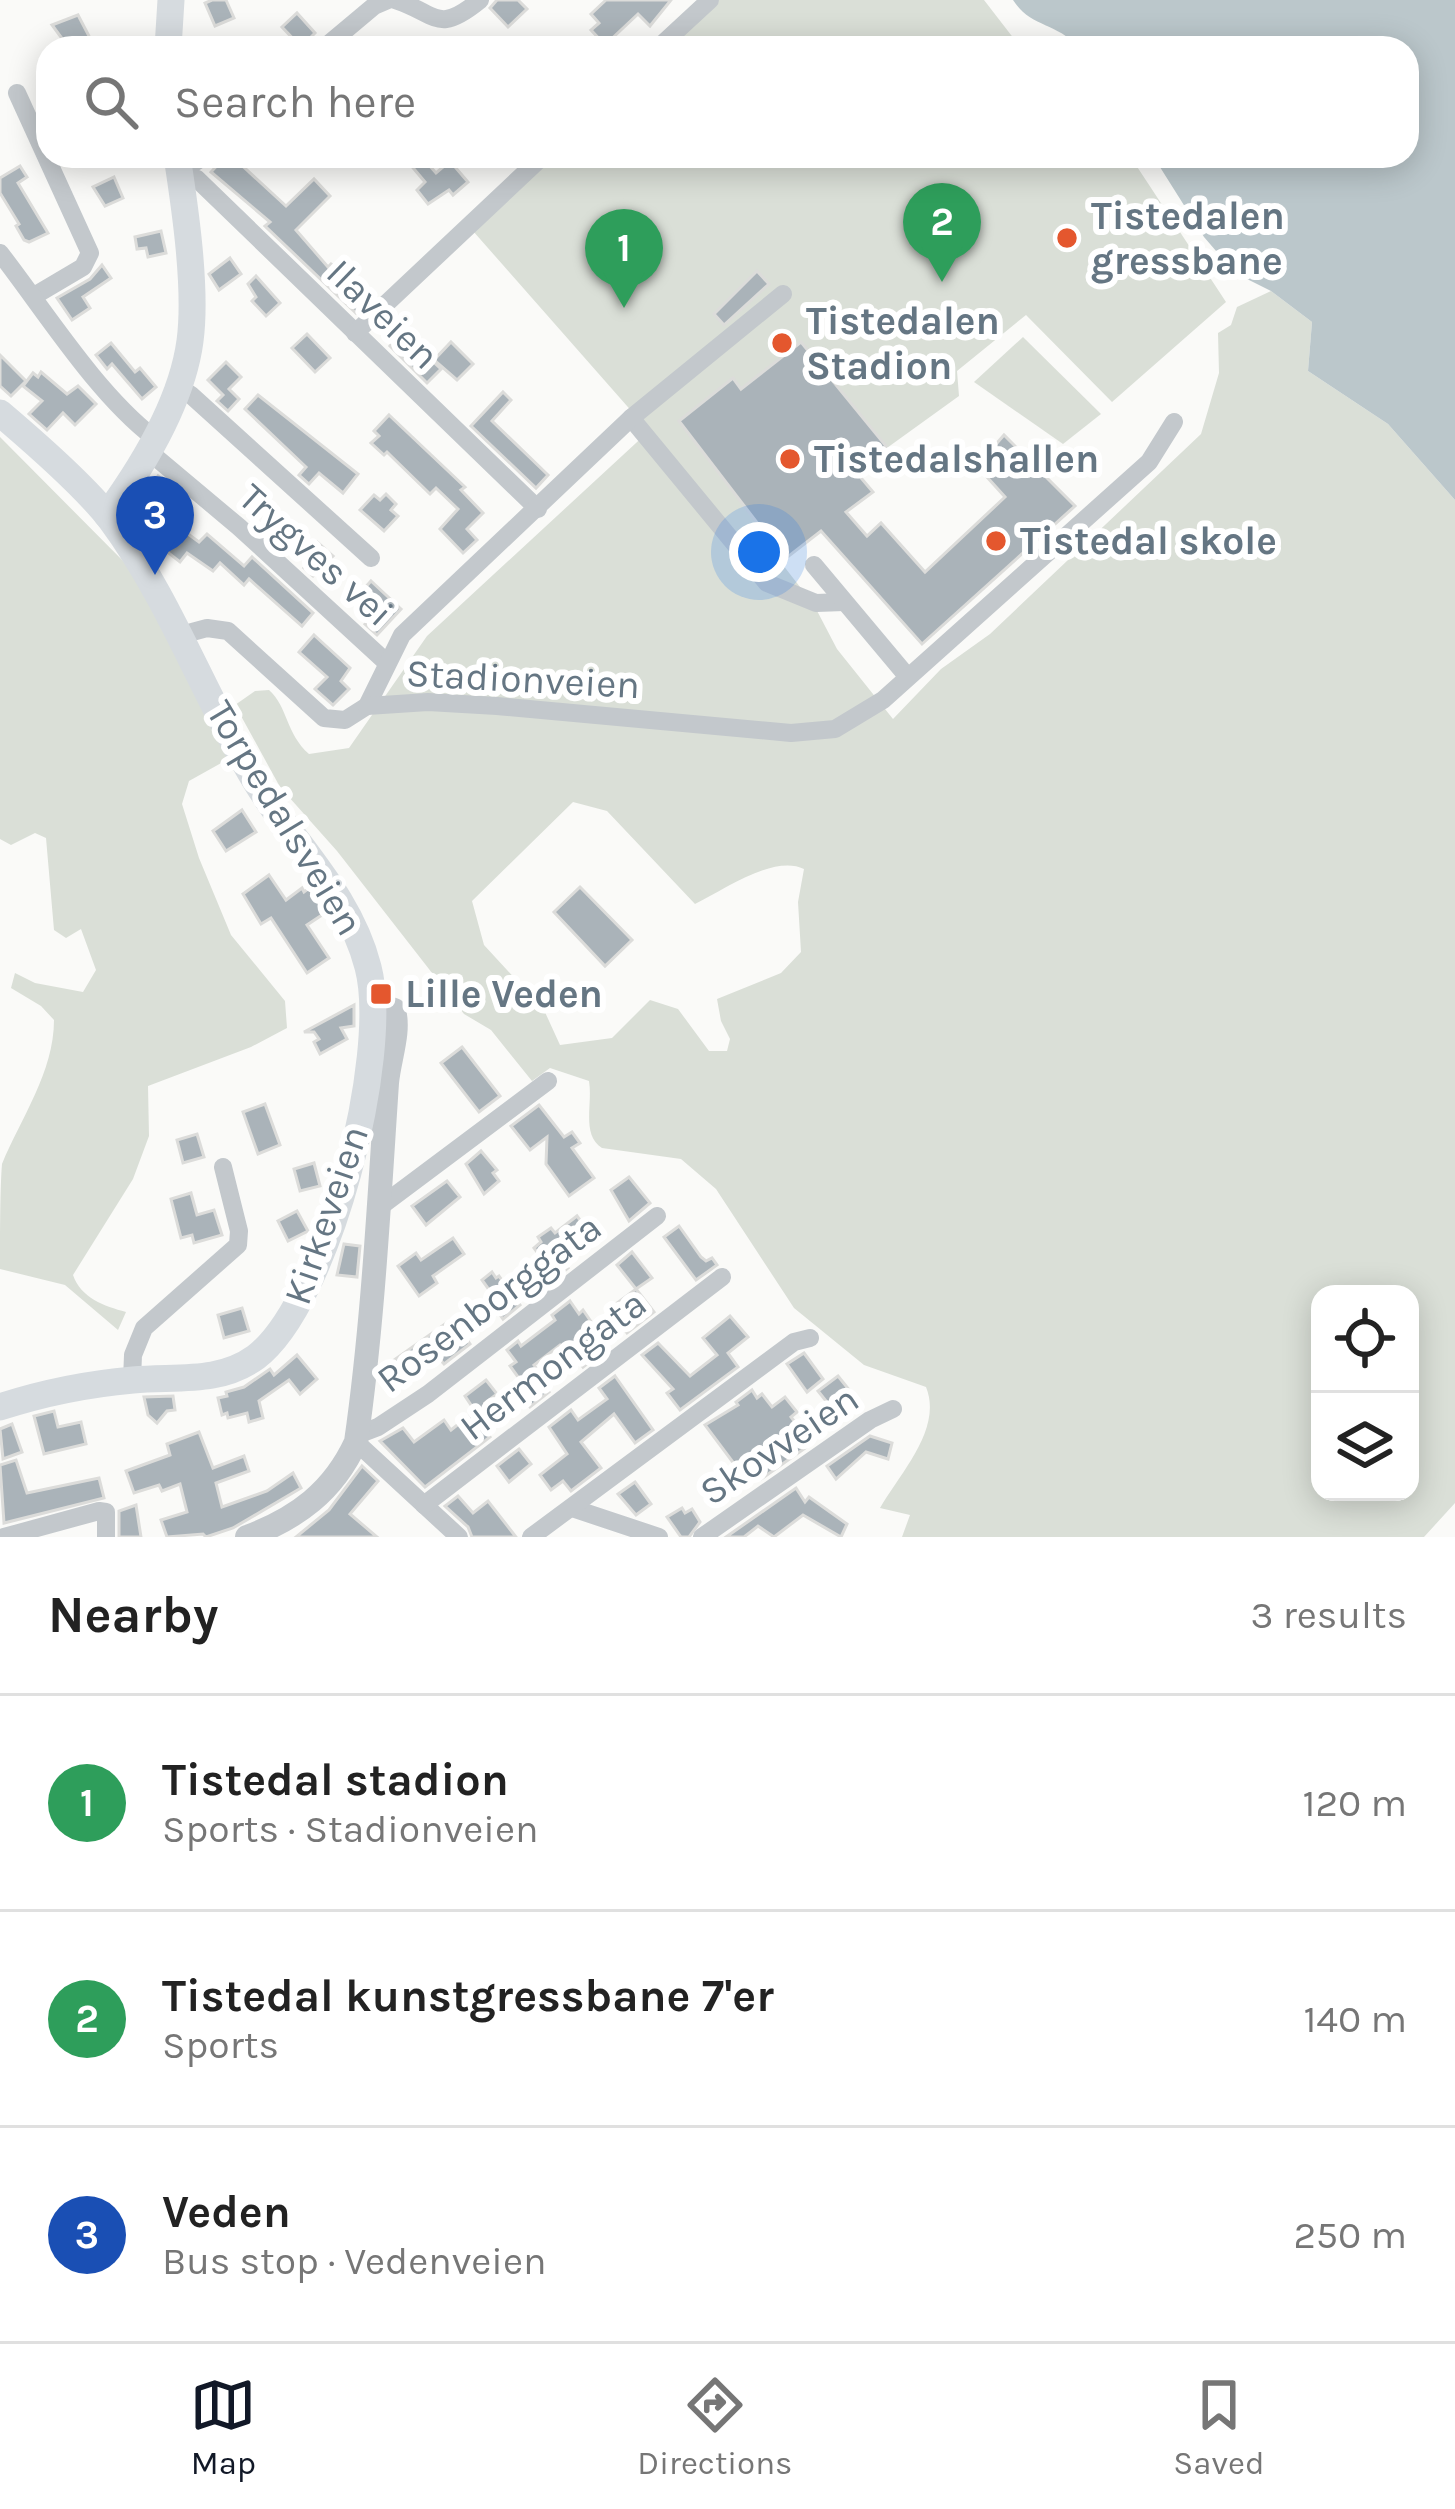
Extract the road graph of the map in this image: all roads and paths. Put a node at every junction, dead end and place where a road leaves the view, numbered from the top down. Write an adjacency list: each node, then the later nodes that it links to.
1 (171, 0): 5 (main road)
2 (392, 0): 3 (street); 6 (street)
3 (480, 0)
4 (710, 0): 7 (street)
5 (168, 36)
6 (338, 36)
7 (671, 36)
8 (17, 93): 9 (street)
9 (36, 135)
10 (51, 168): 16 (street)
11 (178, 168): 18 (main road)
12 (183, 168): 17 (street, Ilaveien)
13 (530, 168): 17 (street)
14 (0, 253): 16 (street, Trygves vei)
15 (783, 294): 20 (street, Stadionveien)
16 (34, 296): 22 (street, Trygves vei)
17 (355, 332): 23 (street, Ilaveien)
18 (178, 387): 22 (main road); 25 (street)
19 (0, 413): 24 (main road, Torpedalsveien)
20 (632, 418): 23 (street, Stadionveien); 27 (street)
21 (1174, 422): 30 (street, Stadionveien)
22 (150, 444): 24 (main road); 29 (street, Trygves vei)
23 (538, 508): 29 (street, Stadionveien)
24 (107, 515): 28 (main road, Torpedalsveien)
25 (371, 558)
26 (814, 565): 27 (street)
27 (844, 602): 30 (street)
28 (181, 635): 31 (street); 32 (main road, Torpedalsveien)
29 (386, 662): 31 (street, Stadionveien)
30 (907, 676): 31 (street, Stadionveien)
31 (367, 706)
32 (375, 1004): 35 (street, Torpedalsveien); 39 (main road, Kirkeveien)
33 (548, 1081): 35 (street)
34 (223, 1167): 39 (street, Kirkeveien)
35 (381, 1206): 42 (street, Torpedalsveien)
36 (658, 1216): 42 (street, Rosenborggata)
37 (722, 1277): 43 (street, Hermongata)
38 (811, 1338): 44 (street)
39 (131, 1380): 40 (main road, Kirkeveien)
40 (0, 1407)
41 (893, 1409): 51 (street, Skovveien)
42 (357, 1438): 43 (street); 45 (street, Torpedalsveien)
43 (424, 1505): 48 (street)
44 (572, 1508): 49 (street); 50 (street)
45 (258, 1535)
46 (4, 1537): 47 (street)
47 (106, 1537)
48 (458, 1537)
49 (531, 1537)
50 (659, 1537)
51 (702, 1537)

